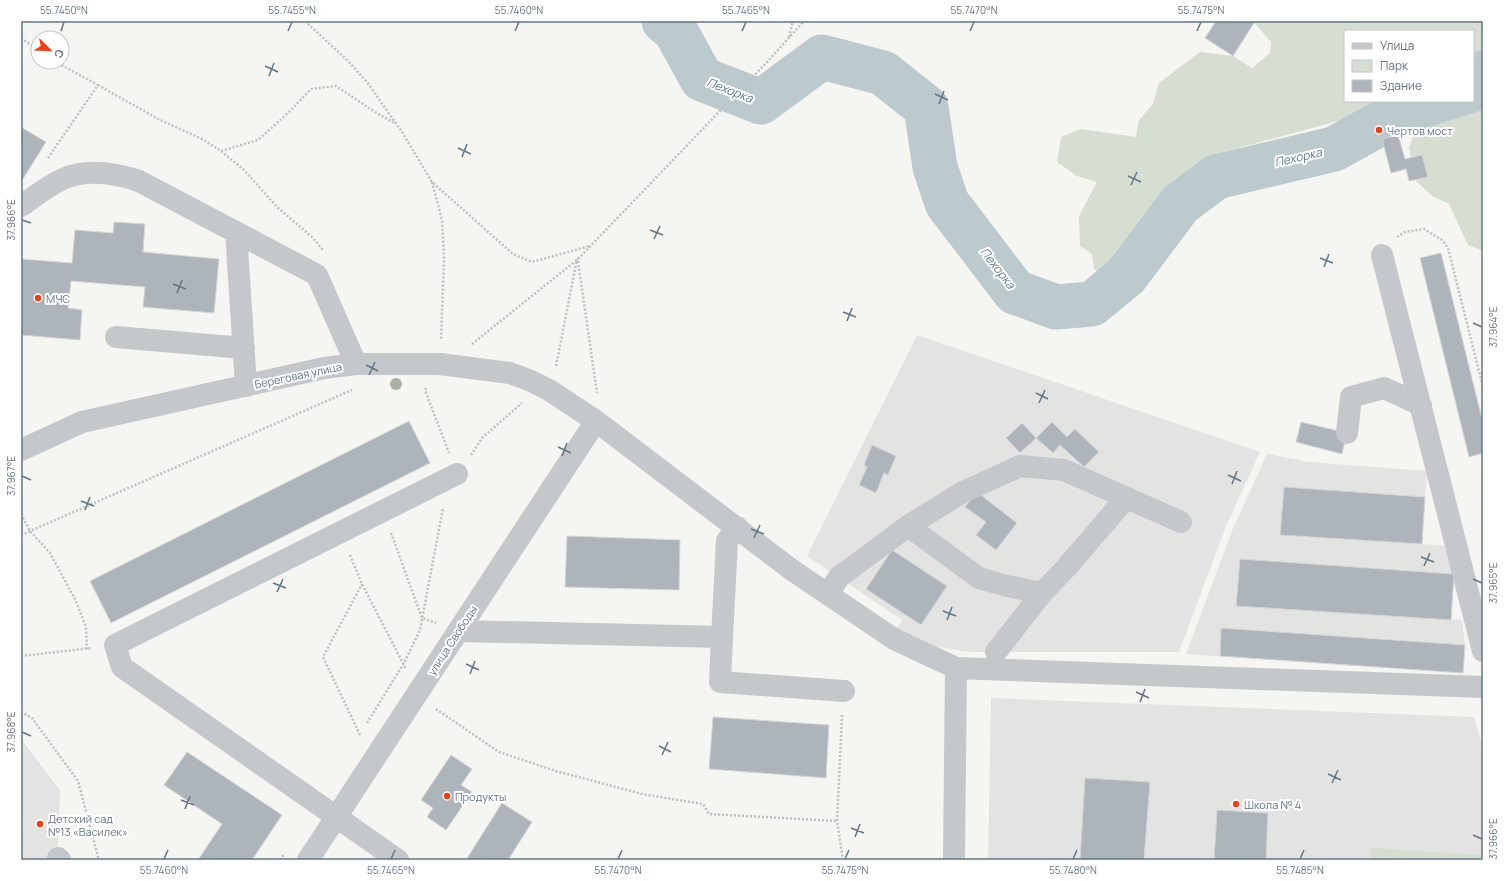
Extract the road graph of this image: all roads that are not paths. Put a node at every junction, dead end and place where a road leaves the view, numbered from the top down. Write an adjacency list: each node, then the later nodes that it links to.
1 (21, 206): 2 (street)
2 (236, 232): 5 (street); 6 (street)
3 (1382, 255): 8 (street)
4 (116, 336): 5 (street)
5 (244, 348): 7 (street)
6 (356, 364): 7 (street, Береговая улица); 9 (street, Береговая улица)
7 (246, 386): 11 (street, Береговая улица)
8 (1420, 405): 10 (street); 21 (street)
9 (596, 421): 16 (street, Береговая улица); 19 (street, улица Свободы)
10 (1347, 433)
11 (21, 450)
12 (457, 474): 26 (street)
13 (1126, 498): 14 (street); 15 (street); 17 (street)
14 (1181, 522)
15 (908, 526): 17 (street); 18 (street)
16 (737, 527): 18 (street, Береговая улица); 20 (street)
17 (1042, 593): 22 (street)
18 (828, 594): 23 (street, Береговая улица)
19 (459, 631): 20 (street); 26 (street, улица Свободы)
20 (722, 637): 25 (street)
21 (1483, 651)
22 (996, 652)
23 (956, 668): 24 (street); 29 (street)
24 (1483, 687)
25 (844, 691)
26 (337, 817): 27 (street, улица Свободы); 28 (street)
27 (308, 860)
28 (398, 860)
29 (954, 860)

